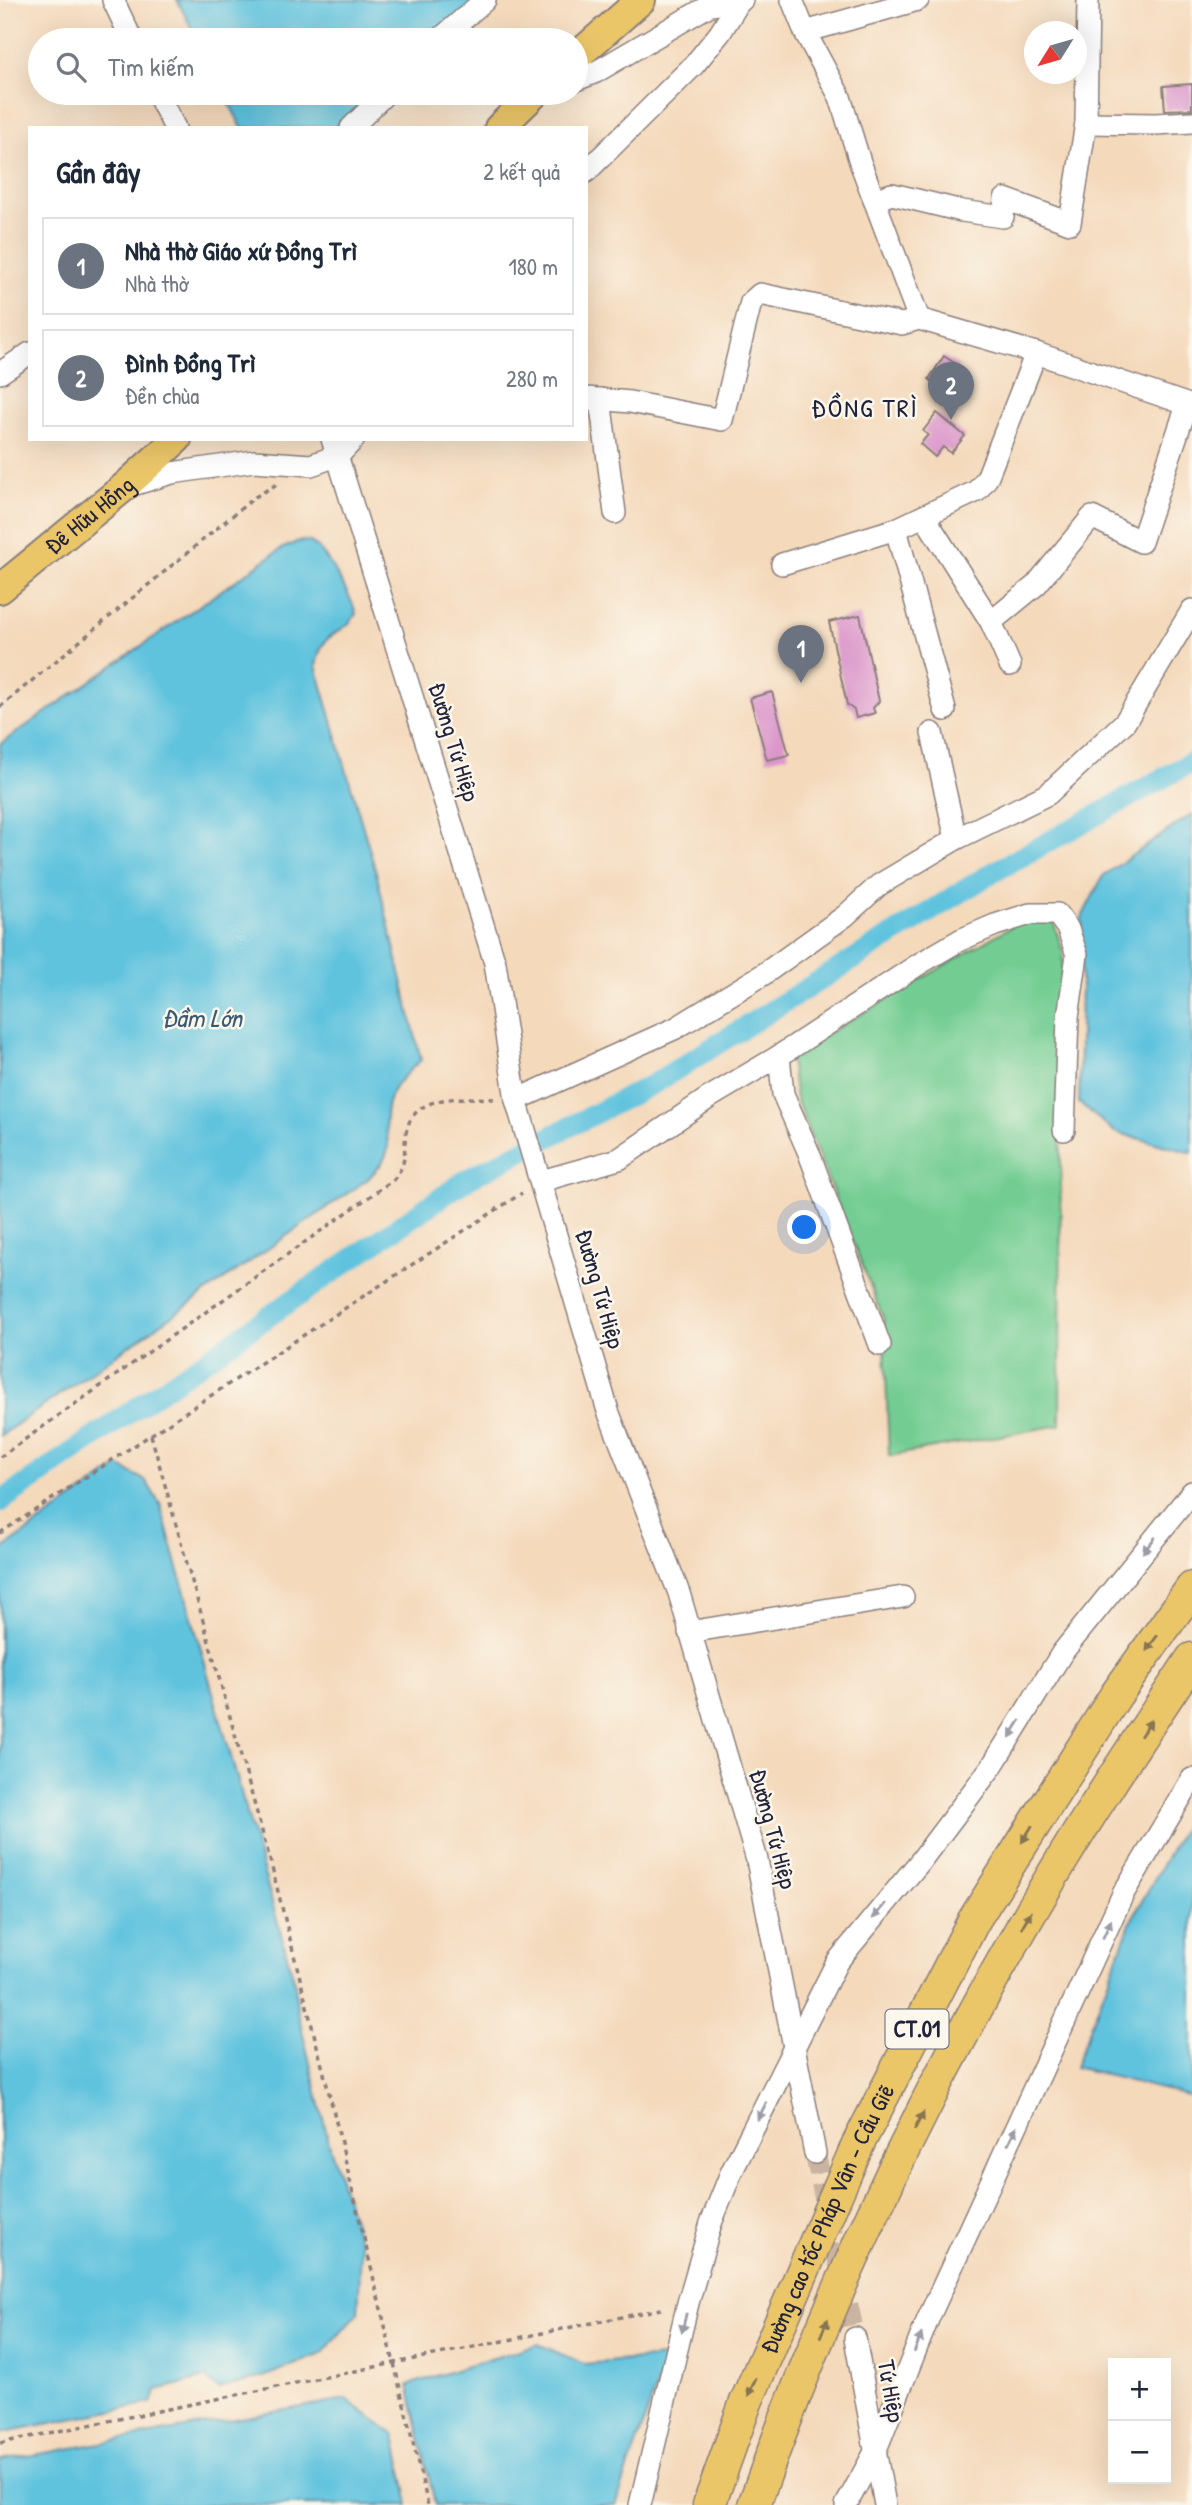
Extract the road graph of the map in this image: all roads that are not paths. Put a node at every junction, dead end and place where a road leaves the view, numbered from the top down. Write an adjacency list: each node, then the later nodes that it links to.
1 (113, 0): 8 (street)
2 (485, 0): 9 (street)
3 (641, 0): 11 (main road)
4 (792, 0): 10 (street)
5 (918, 0): 10 (street)
6 (1088, 0): 17 (street)
7 (741, 1): 12 (street); 21 (street)
8 (126, 28)
9 (453, 28)
10 (805, 33): 22 (street)
11 (588, 46)
12 (588, 75)
13 (163, 105): 18 (street)
14 (374, 105): 19 (street)
15 (525, 105): 20 (main road)
16 (1192, 122): 17 (street)
17 (1086, 123): 22 (street)
18 (174, 126)
19 (353, 126)
20 (501, 126)
21 (588, 170)
22 (874, 200): 23 (street)
23 (919, 319): 24 (street); 27 (street)
24 (1036, 353): 28 (street); 33 (street)
25 (28, 354): 26 (street)
26 (0, 373)
27 (593, 399): 32 (street)
28 (1190, 406): 38 (street)
29 (175, 441): 31 (main road, Đê Hữu Hồng)
30 (335, 447): 31 (street); 44 (street, Đường Tứ Hiệp)
31 (123, 488): 36 (main road, Đê Hữu Hồng)
32 (615, 513)
33 (924, 516): 34 (street); 38 (street)
34 (896, 529): 35 (street); 40 (street)
35 (782, 564)
36 (0, 589)
37 (1192, 611): 42 (street)
38 (991, 622): 39 (street)
39 (1010, 665)
40 (946, 710)
41 (932, 733): 42 (street)
42 (956, 839): 44 (street)
43 (779, 1056): 45 (street); 46 (street); 47 (street)
44 (519, 1106): 46 (street, Đường Tứ Hiệp)
45 (1064, 1130)
46 (541, 1181): 51 (street, Đường Tứ Hiệp)
47 (880, 1345)
48 (1192, 1492): 54 (street, one-way to 54)
49 (1192, 1588): 59 (highway, Đường cao tốc Pháp Vân - Cầu Giẽ / CT.01, one-way to 59)
50 (903, 1597): 51 (street)
51 (689, 1632): 54 (street, Đường Tứ Hiệp)
52 (1192, 1660): 60 (highway, Đường cao tốc Pháp Vân - Cầu Giẽ / CT.01, one-way to 52)
53 (1192, 1779): 57 (street, one-way to 53)
54 (793, 2050): 55 (street, Đường Tứ Hiệp); 58 (street, one-way to 58)
55 (816, 2153)
56 (855, 2338): 57 (street, Tứ Hiệp)
57 (874, 2452): 61 (street); 62 (street)
58 (640, 2505)
59 (709, 2505)
60 (754, 2505)
61 (846, 2505)
62 (885, 2505)

